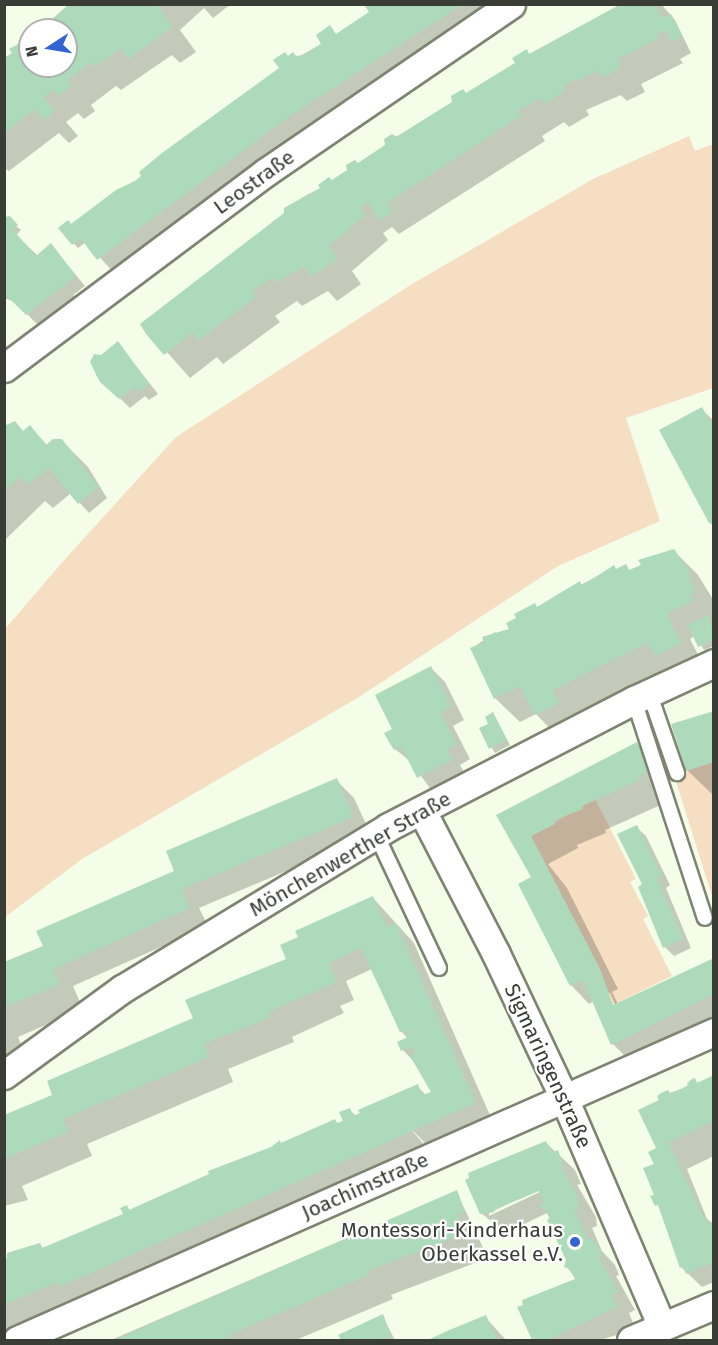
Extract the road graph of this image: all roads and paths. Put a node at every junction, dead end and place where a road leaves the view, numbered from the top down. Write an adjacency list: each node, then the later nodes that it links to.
1 (511, 4): 2 (street, Leostraße)
2 (9, 357)
3 (714, 663): 4 (street, Mönchenwerther Straße)
4 (642, 696): 5 (lane); 6 (street, Mönchenwerther Straße); 8 (lane)
5 (677, 773)
6 (422, 811): 7 (street, Mönchenwerther Straße); 12 (street, Sigmaringenstraße)
7 (376, 834): 9 (lane); 11 (street, Mönchenwerther Straße)
8 (705, 918)
9 (439, 968)
10 (714, 1032): 12 (street, Joachimstraße)
11 (4, 1075)
12 (564, 1098): 14 (street, Sigmaringenstraße); 15 (street, Joachimstraße)
13 (714, 1305): 14 (street)
14 (662, 1327): 16 (street)
15 (17, 1341)
16 (631, 1341)

